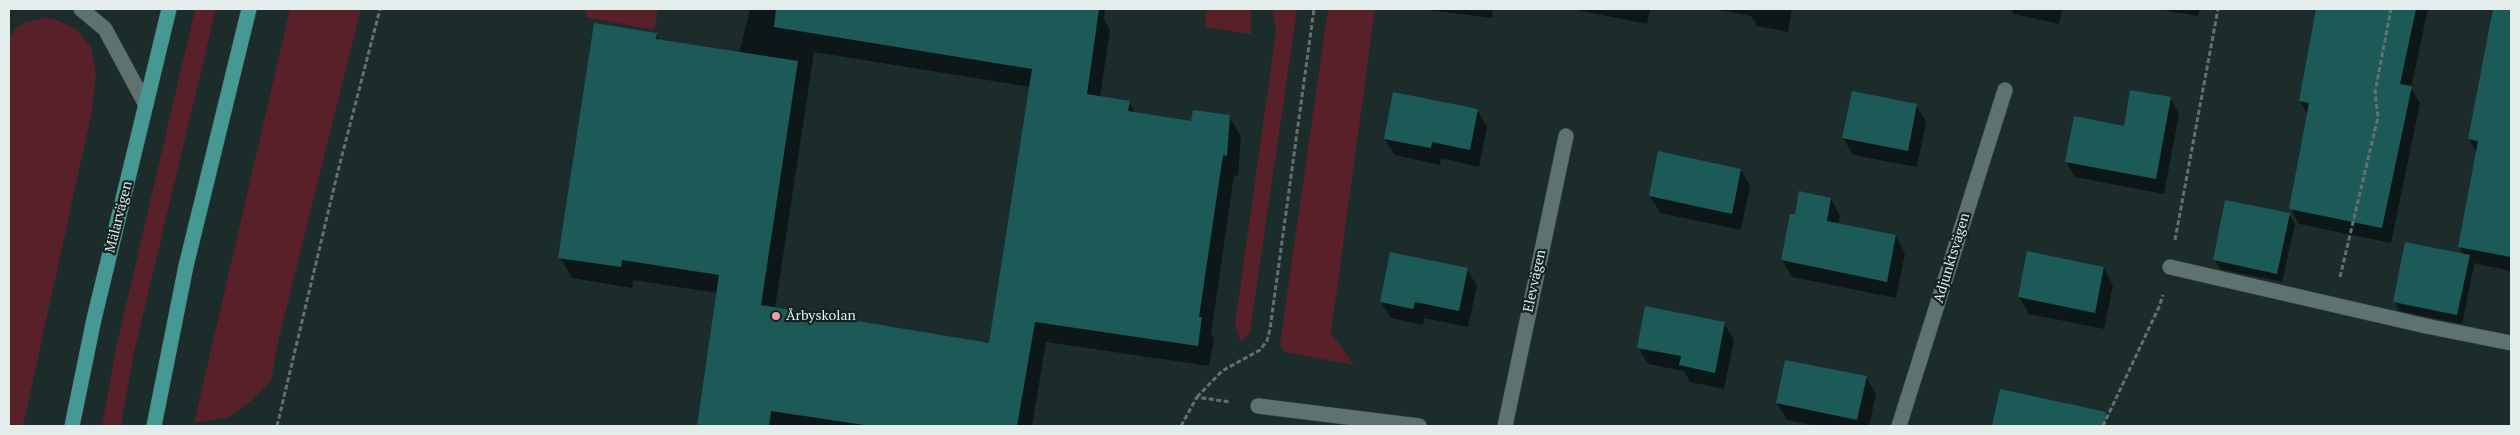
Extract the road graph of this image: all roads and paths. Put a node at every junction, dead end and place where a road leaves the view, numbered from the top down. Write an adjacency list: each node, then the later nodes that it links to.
1 (81, 9): 9 (street)
2 (169, 9): 9 (main road, Mälarvägen)
3 (249, 9): 17 (main road)
4 (380, 9): 18 (path)
5 (1314, 9): 14 (path)
6 (2218, 9): 11 (path)
7 (2390, 9): 12 (path)
8 (2005, 90): 22 (street, Adjunktsvägen)
9 (146, 105): 16 (main road, Mälarvägen)
10 (1566, 136): 21 (street, Elevvägen)
11 (2170, 268): 12 (street); 23 (path)
12 (2333, 304): 13 (street)
13 (2511, 343)
14 (1197, 397): 15 (path); 19 (path)
15 (1258, 406): 20 (street)
16 (72, 426)
17 (154, 426)
18 (277, 426)
19 (1181, 426)
20 (1419, 426)
21 (1505, 426)
22 (1899, 426)
23 (2103, 426)

